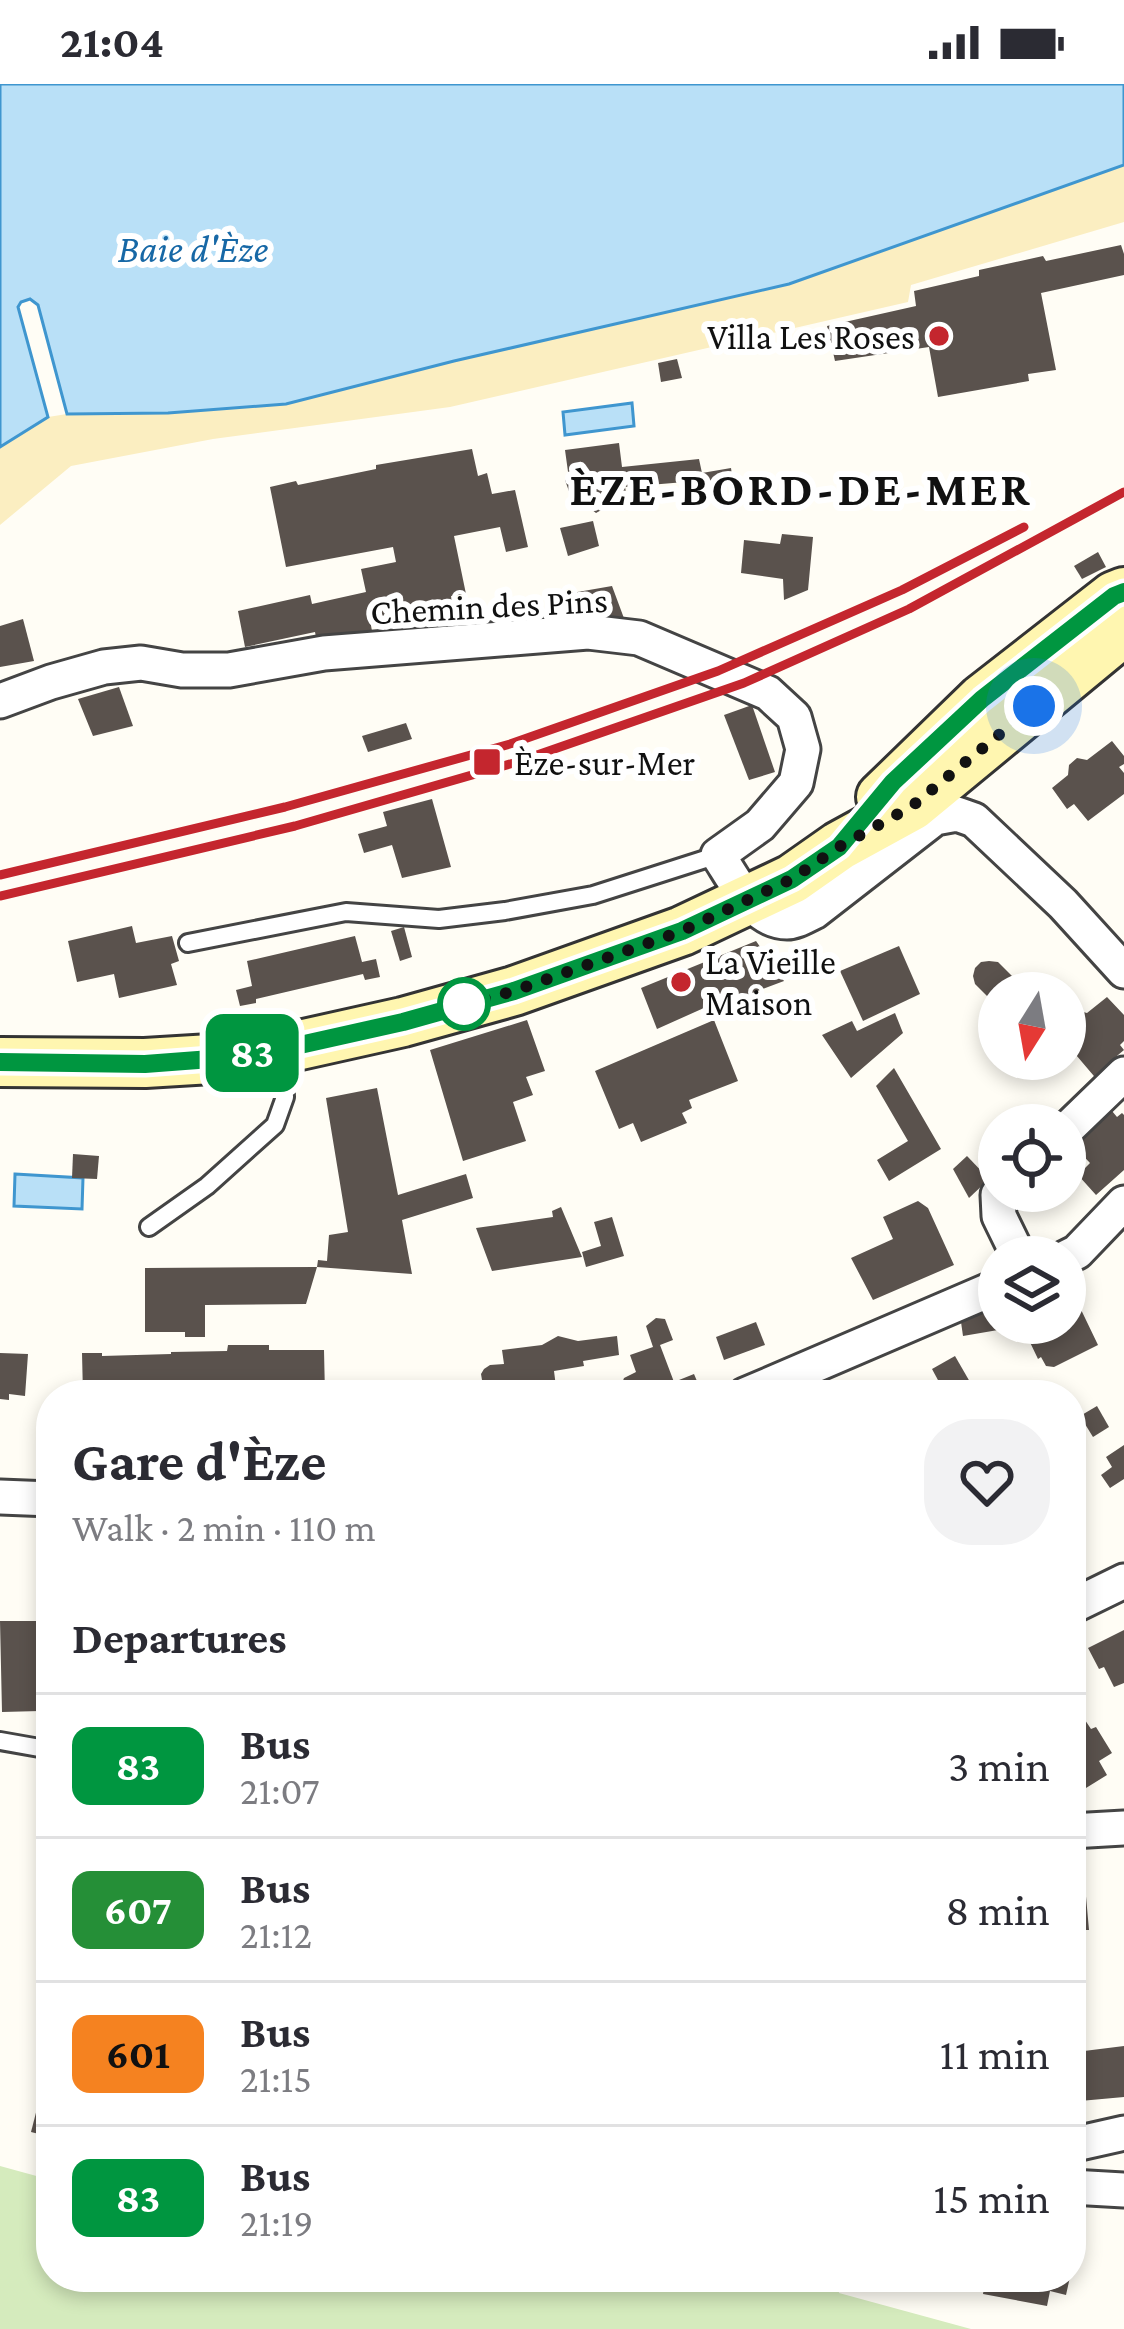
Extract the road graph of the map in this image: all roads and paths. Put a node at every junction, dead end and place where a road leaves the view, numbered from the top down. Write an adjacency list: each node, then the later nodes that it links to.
1 (1124, 592): 4 (main road)
2 (1124, 631): 4 (main road)
3 (0, 700): 5 (street, Chemin des Pins)
4 (839, 847): 6 (main road)
5 (718, 855): 6 (street); 7 (lane)
6 (748, 901): 8 (street); 9 (main road)
7 (188, 943)
8 (1124, 971)
9 (282, 1049): 10 (main road); 14 (lane)
10 (0, 1062)
11 (1124, 1074): 12 (street)
12 (1086, 1111)
13 (1124, 1203): 15 (street)
14 (149, 1227)
15 (1086, 1243)
16 (978, 1295): 17 (street)
17 (780, 1380)
18 (0, 1497): 19 (street)
19 (36, 1498)
20 (1124, 1582): 21 (street)
21 (1086, 1599)
22 (0, 1741): 23 (lane)
23 (36, 1747)
24 (1124, 1828): 25 (street)
25 (1086, 1830)
26 (1124, 2134): 27 (street)
27 (1086, 2142)
28 (1086, 2188): 29 (street)
29 (1124, 2190)

